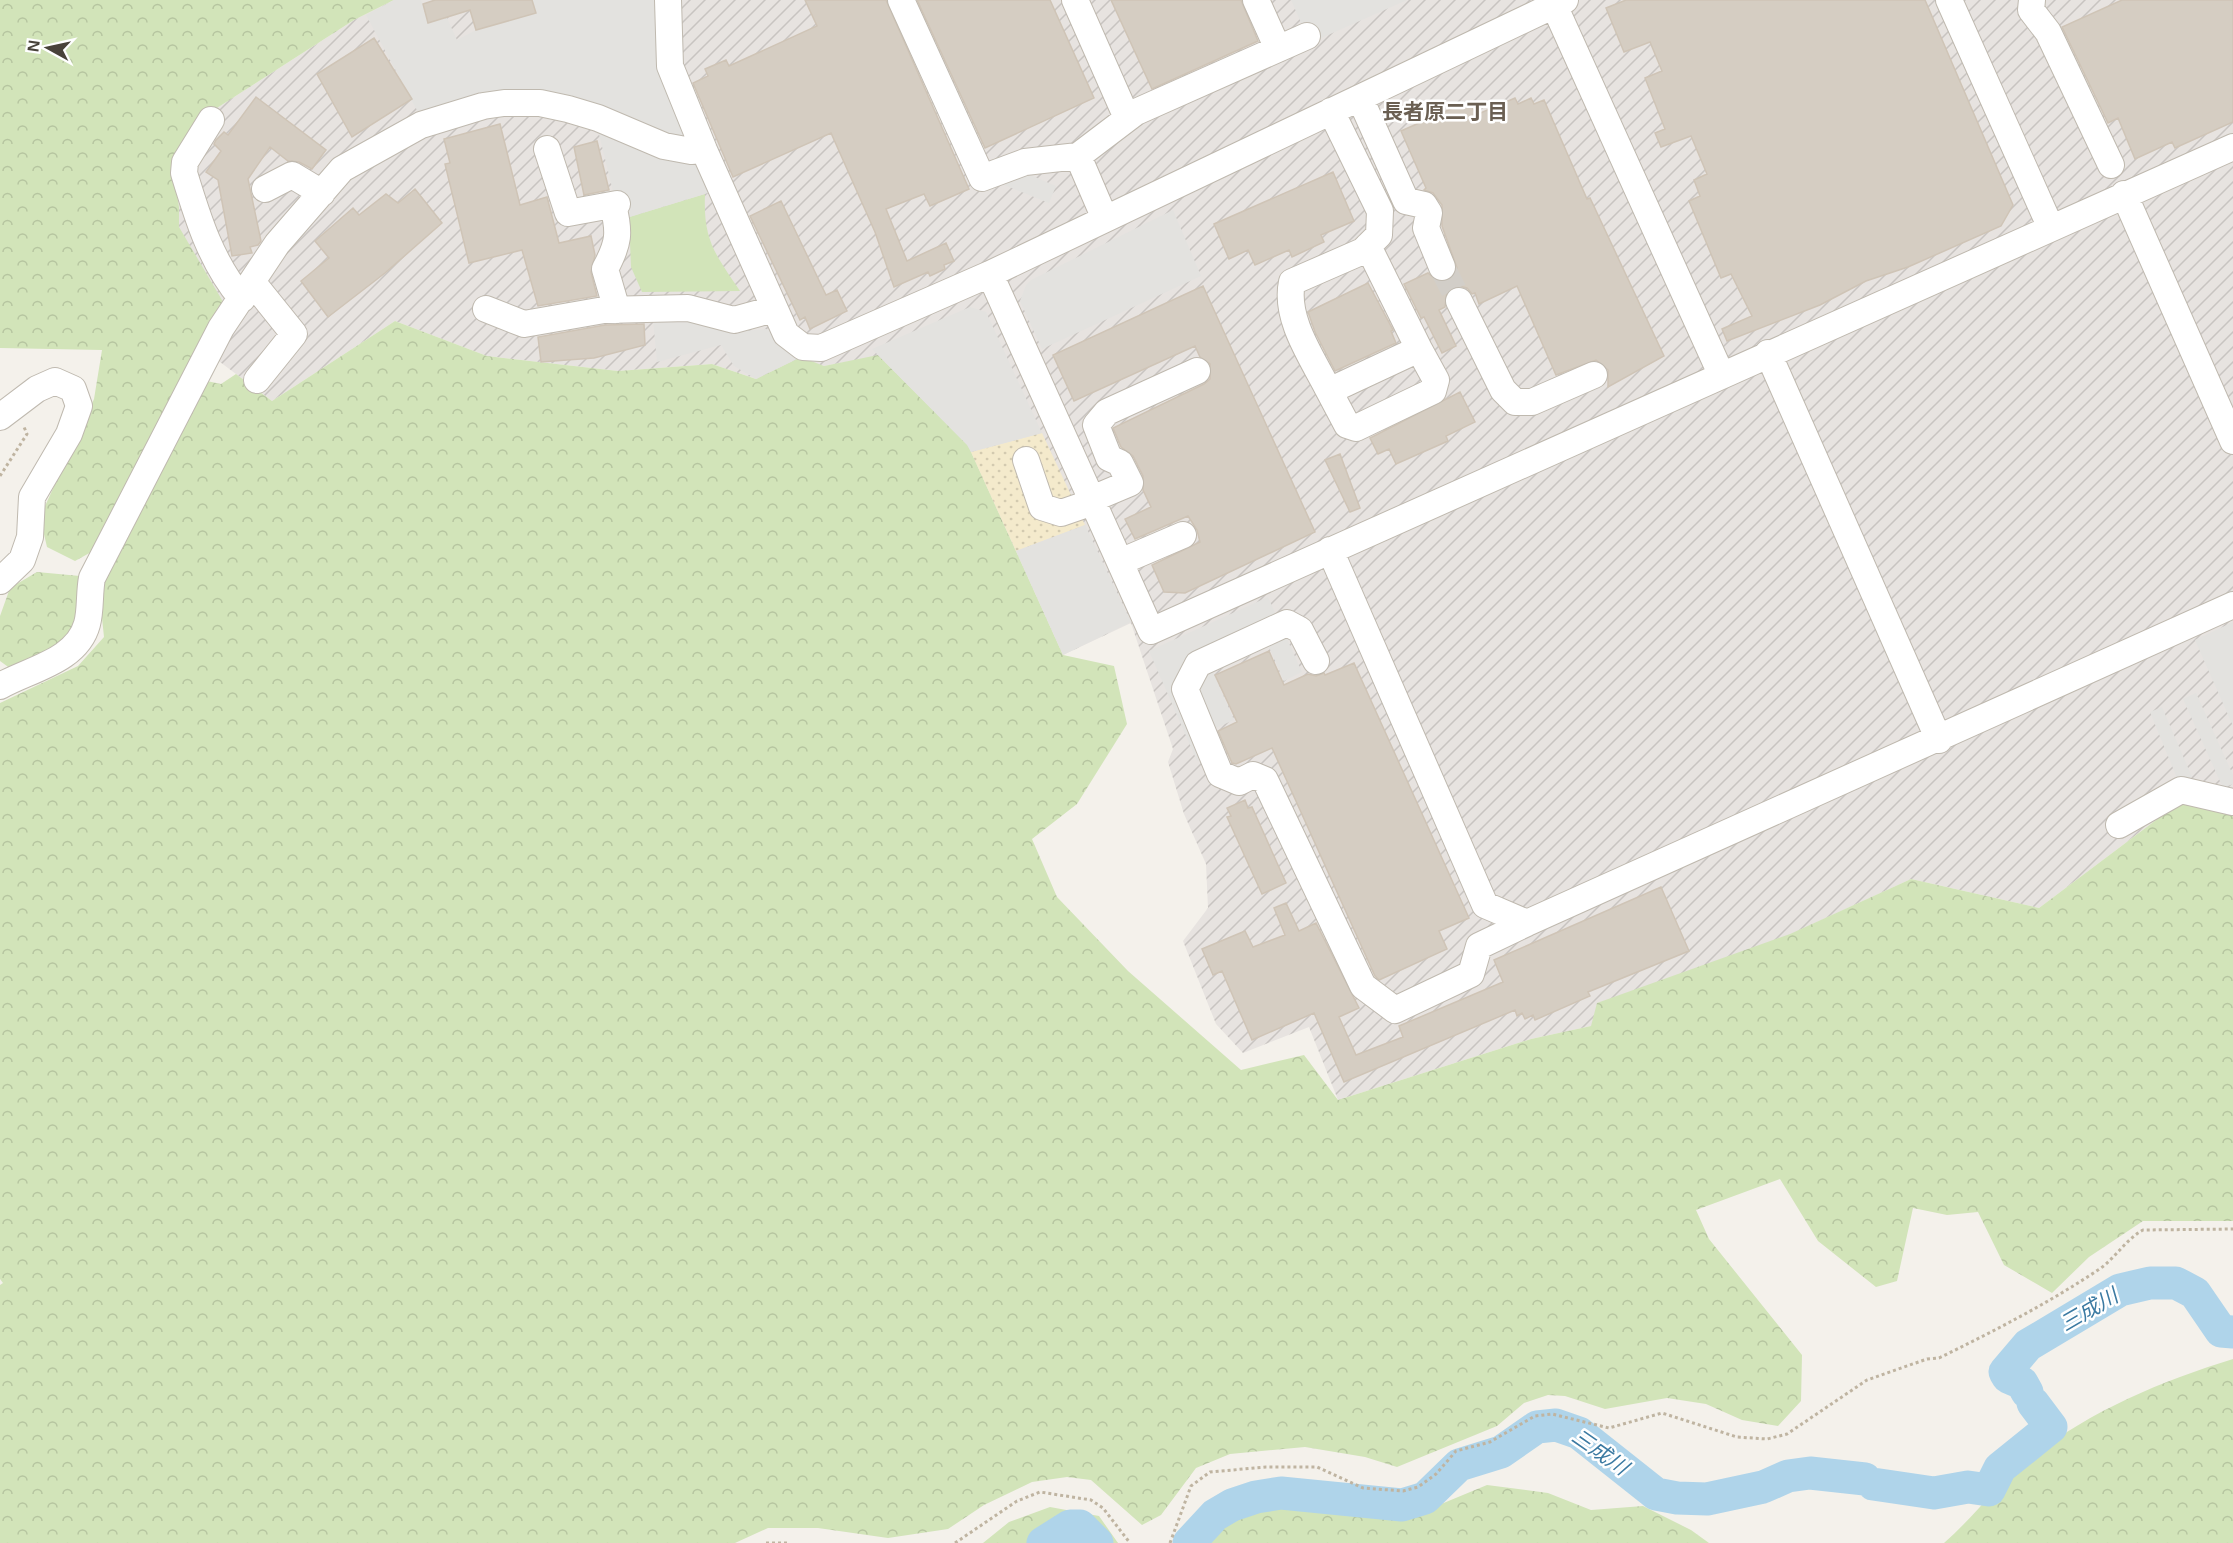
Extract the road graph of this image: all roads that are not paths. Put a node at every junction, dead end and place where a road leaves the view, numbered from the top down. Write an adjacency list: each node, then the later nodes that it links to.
1 (668, 0): 16 (street)
2 (901, 0): 17 (street)
3 (1075, 0): 12 (street)
4 (1256, 0): 9 (street)
5 (1948, 0): 23 (street)
6 (2032, 0): 18 (street)
7 (1560, 3): 10 (street); 35 (street)
8 (1307, 36): 9 (street)
9 (1278, 49): 12 (street)
10 (1360, 98): 11 (street); 25 (street)
11 (1331, 111): 22 (street); 24 (street)
12 (1127, 118): 17 (street)
13 (211, 120): 27 (street)
14 (2233, 147): 21 (street)
15 (547, 149): 31 (street)
16 (704, 150): 20 (street); 30 (street)
17 (1078, 156): 22 (street)
18 (2111, 165)
19 (265, 189): 20 (street)
20 (322, 193): 27 (street)
21 (2124, 194): 23 (street); 40 (street)
22 (1105, 219): 26 (street)
23 (2050, 226): 33 (street)
24 (1368, 246): 32 (street); 38 (street)
25 (1442, 267)
26 (990, 274): 30 (street); 42 (street)
27 (248, 291): 37 (street); 49 (street)
28 (1459, 301): 36 (street)
29 (486, 309): 31 (street)
30 (774, 309): 31 (street)
31 (617, 310)
32 (1419, 349): 38 (street); 38 (street)
33 (1768, 354): 35 (street); 50 (street)
34 (1197, 371): 42 (street)
35 (1721, 374): 44 (street)
36 (1594, 375)
37 (256, 380)
38 (1329, 391)
39 (7, 412): 46 (street)
40 (2233, 441)
41 (1026, 460): 42 (street)
42 (1092, 500): 45 (street)
43 (1183, 535): 45 (street)
44 (1330, 550): 45 (street); 53 (street)
45 (1120, 562)
46 (0, 582)
47 (2233, 605): 50 (street)
48 (1316, 661): 53 (street)
49 (0, 686)
50 (1939, 740): 53 (street)
51 (2233, 802): 52 (street)
52 (2119, 825)
53 (1527, 923)

